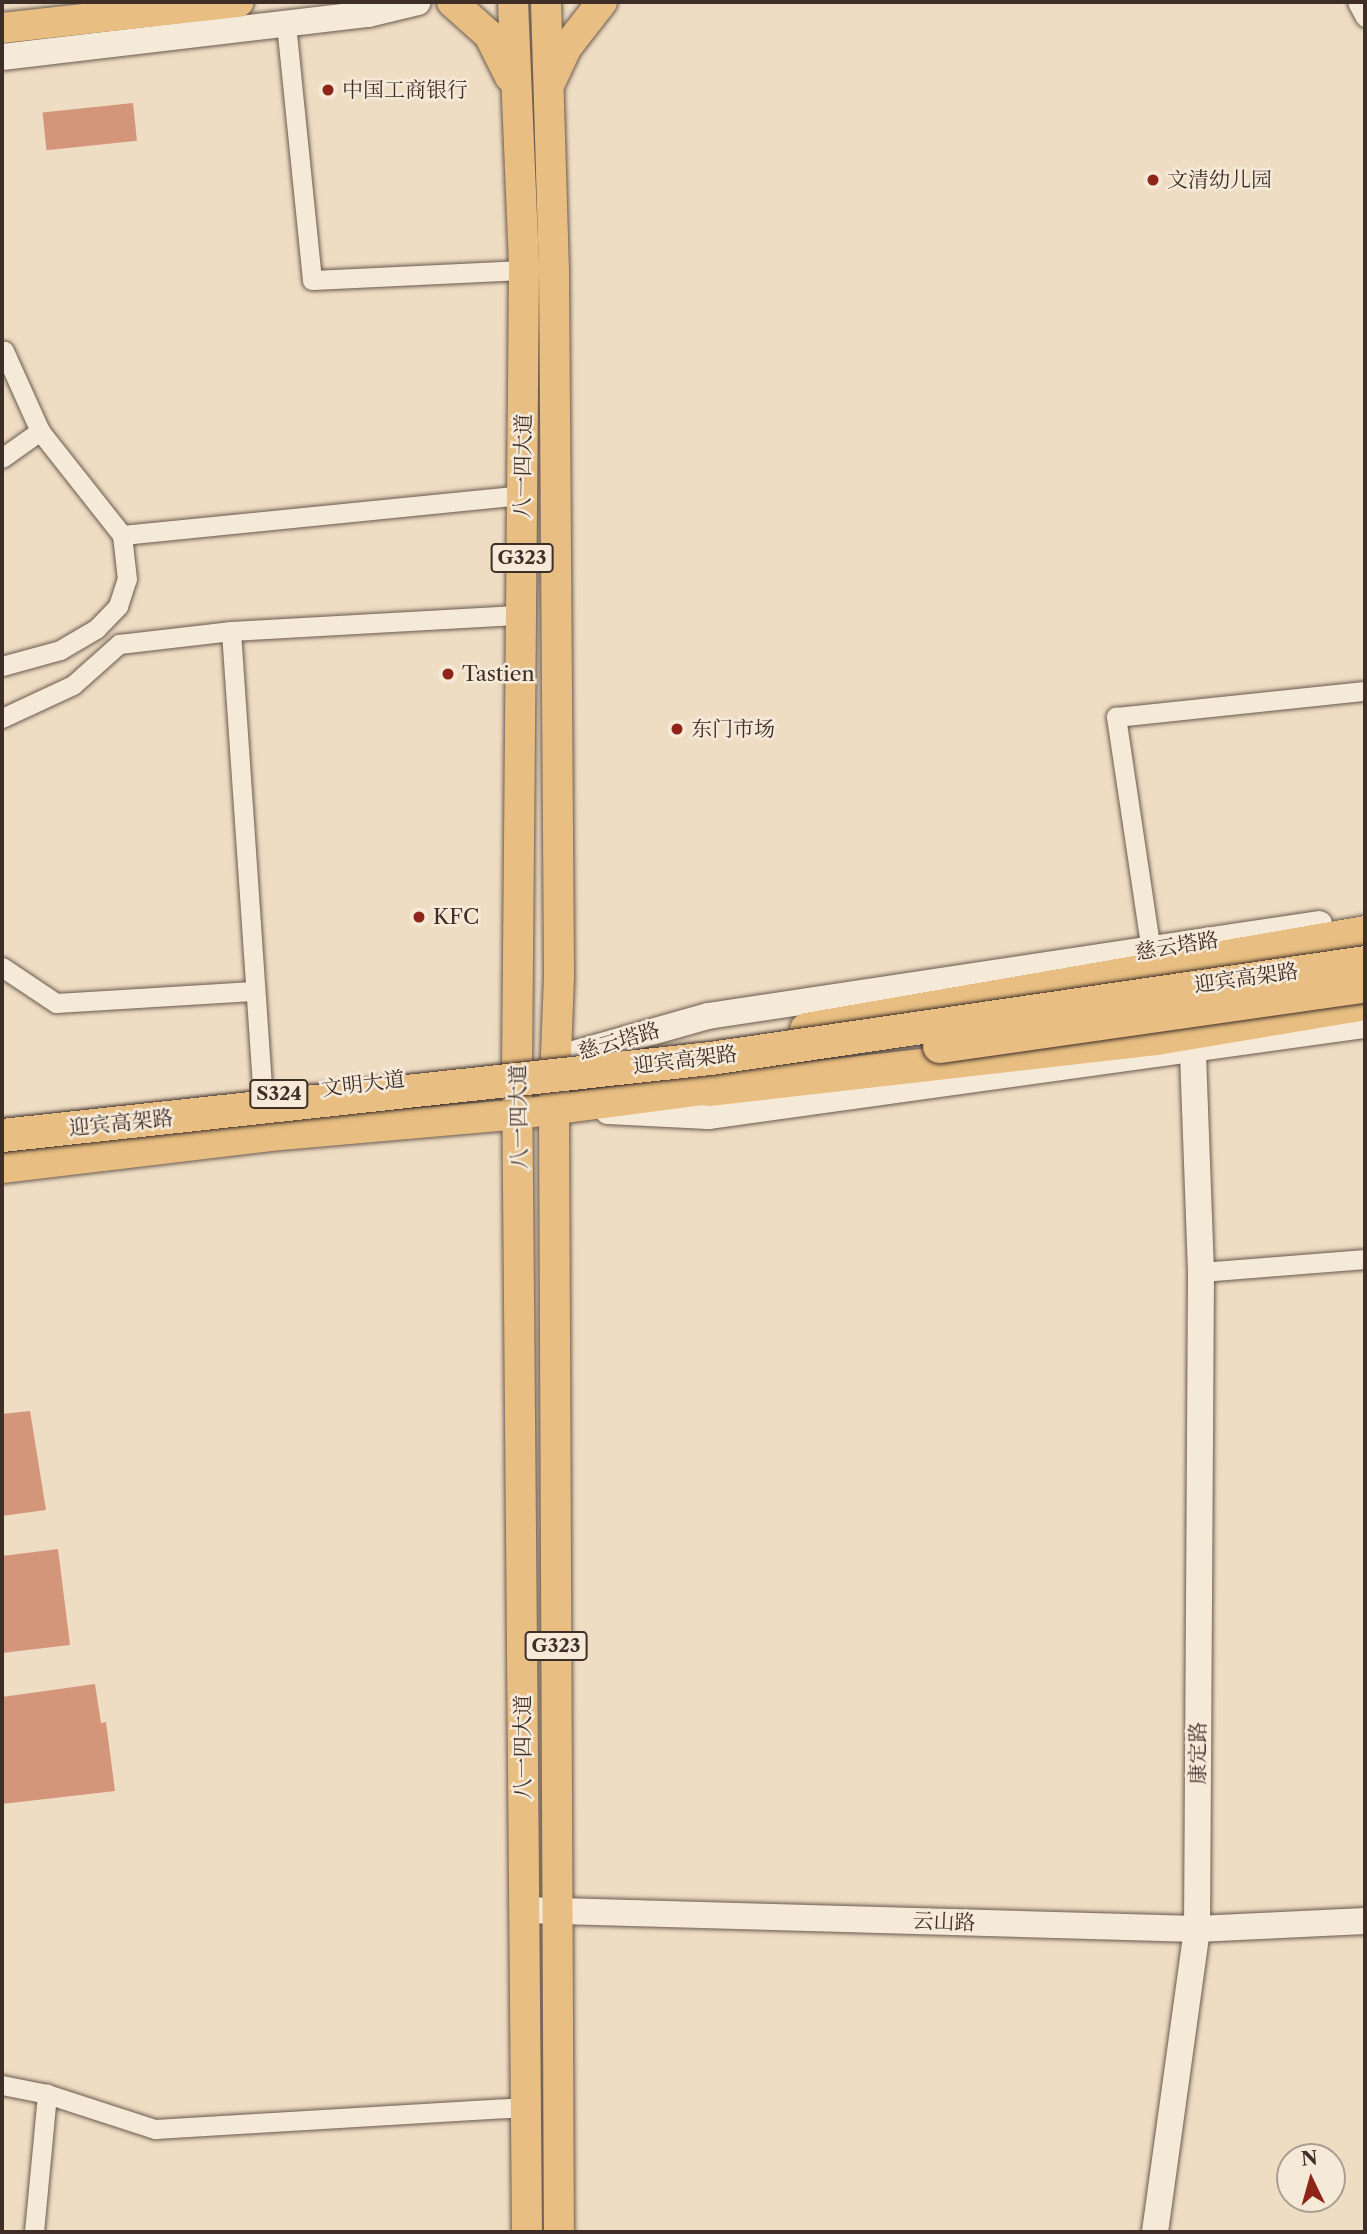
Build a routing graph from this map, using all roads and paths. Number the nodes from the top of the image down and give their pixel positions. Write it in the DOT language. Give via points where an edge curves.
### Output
graph roads {
  1 [pos="239,2"];
  2 [pos="418,2"];
  3 [pos="452,2"];
  4 [pos="513,2"];
  5 [pos="546,2"];
  6 [pos="602,2"];
  7 [pos="1357,2"];
  8 [pos="1365,17"];
  9 [pos="286,24"];
  10 [pos="2,28"];
  11 [pos="2,57"];
  12 [pos="546,105"];
  13 [pos="517,112"];
  14 [pos="524,270"];
  15 [pos="4,351"];
  16 [pos="40,431"];
  17 [pos="2,458"];
  18 [pos="522,495"];
  19 [pos="122,536"];
  20 [pos="521,615"];
  21 [pos="231,631"];
  22 [pos="2,666"];
  23 [pos="1365,691"];
  24 [pos="2,718"];
  25 [pos="1365,916"];
  26 [pos="1365,932"];
  27 [pos="1365,943"];
  28 [pos="1151,951"];
  29 [pos="1365,962"];
  30 [pos="2,967"];
  31 [pos="1365,985"];
  32 [pos="253,991"];
  33 [pos="1365,996"];
  34 [pos="1365,1003"];
  35 [pos="1365,1025"];
  36 [pos="709,1046"];
  37 [pos="1193,1052"];
  38 [pos="556,1059"];
  39 [pos="517,1066"];
  40 [pos="709,1089"];
  41 [pos="263,1096"];
  42 [pos="554,1108"];
  43 [pos="520,1114"];
  44 [pos="2,1124"];
  45 [pos="2,1136"];
  46 [pos="2,1153"];
  47 [pos="2,1168"];
  48 [pos="1365,1259"];
  49 [pos="1201,1272"];
  50 [pos="524,1910"];
  51 [pos="556,1911"];
  52 [pos="1365,1920"];
  53 [pos="1197,1929"];
  54 [pos="2,2085"];
  55 [pos="47,2094"];
  56 [pos="526,2107"];
  57 [pos="34,2232"];
  58 [pos="527,2232"];
  59 [pos="559,2232"];
  60 [pos="1156,2232"];
  1 -- 10 [label="main road"];
  2 -- 9 [label="street" via="368,14"];
  3 -- 13 [label="main road" via="478,22 498,48"];
  4 -- 13 [label="main road, 八一四大道 / G323"];
  5 -- 12 [label="main road, 八一四大道 / G323"];
  6 -- 12 [label="main road" via="567,47"];
  7 -- 8 [label="street"];
  9 -- 11 [label="street"];
  9 -- 14 [label="street" via="312,280"];
  12 -- 38 [label="main road, 八一四大道 / G323" via="554,272"];
  13 -- 14 [label="main road, 八一四大道 / G323"];
  14 -- 18 [label="main road, 八一四大道 / G323"];
  15 -- 16 [label="street"];
  16 -- 17 [label="street"];
  16 -- 19 [label="street"];
  18 -- 19 [label="street"];
  18 -- 20 [label="main road, 八一四大道 / G323"];
  19 -- 22 [label="street" via="127,579 118,606 96,629 60,650"];
  20 -- 21 [label="street"];
  20 -- 39 [label="main road, 八一四大道 / G323"];
  21 -- 24 [label="street" via="119,644 64,691"];
  21 -- 32 [label="street"];
  23 -- 28 [label="street" via="1116,717"];
  25 -- 28 [label="street, 慈云塔路"];
  26 -- 36 [label="highway"];
  27 -- 36 [label="main road, 慈云塔路"];
  28 -- 38 [label="street, 慈云塔路" via="708,1016"];
  29 -- 45 [label="highway, 迎宾高架路, bridge" via="710,1058"];
  30 -- 32 [label="street" via="56,1003"];
  31 -- 46 [label="highway, 迎宾高架路, bridge" via="713,1077"];
  32 -- 41 [label="street"];
  33 -- 40 [label="main road"];
  34 -- 40 [label="highway" via="1156,1038"];
  35 -- 37 [label="street"];
  36 -- 38 [label="main road, 慈云塔路"];
  37 -- 42 [label="street" via="708,1116"];
  37 -- 49 [label="street, 康定路"];
  38 -- 39 [label="main road, 文明大道 / S324"];
  38 -- 42 [label="main road, 八一四大道 / G323"];
  39 -- 41 [label="main road, 文明大道 / S324"];
  39 -- 43 [label="main road, 八一四大道 / G323"];
  40 -- 42 [label="main road"];
  41 -- 44 [label="main road, 文明大道 / S324"];
  42 -- 43 [label="main road, 文明大道 / S324"];
  42 -- 51 [label="main road, 八一四大道 / G323"];
  43 -- 47 [label="main road, 文明大道 / S324" via="270,1136"];
  43 -- 50 [label="main road, 八一四大道 / G323"];
  48 -- 49 [label="street"];
  49 -- 53 [label="street, 康定路"];
  50 -- 51 [label="street, 云山路"];
  50 -- 56 [label="main road, 八一四大道 / G323"];
  51 -- 53 [label="street, 云山路"];
  51 -- 59 [label="main road, 八一四大道 / G323"];
  52 -- 53 [label="street, 云山路"];
  53 -- 60 [label="street, 康定路"];
  54 -- 55 [label="street"];
  55 -- 56 [label="street" via="155,2129"];
  55 -- 57 [label="street"];
  56 -- 58 [label="main road, 八一四大道 / G323"];
}
